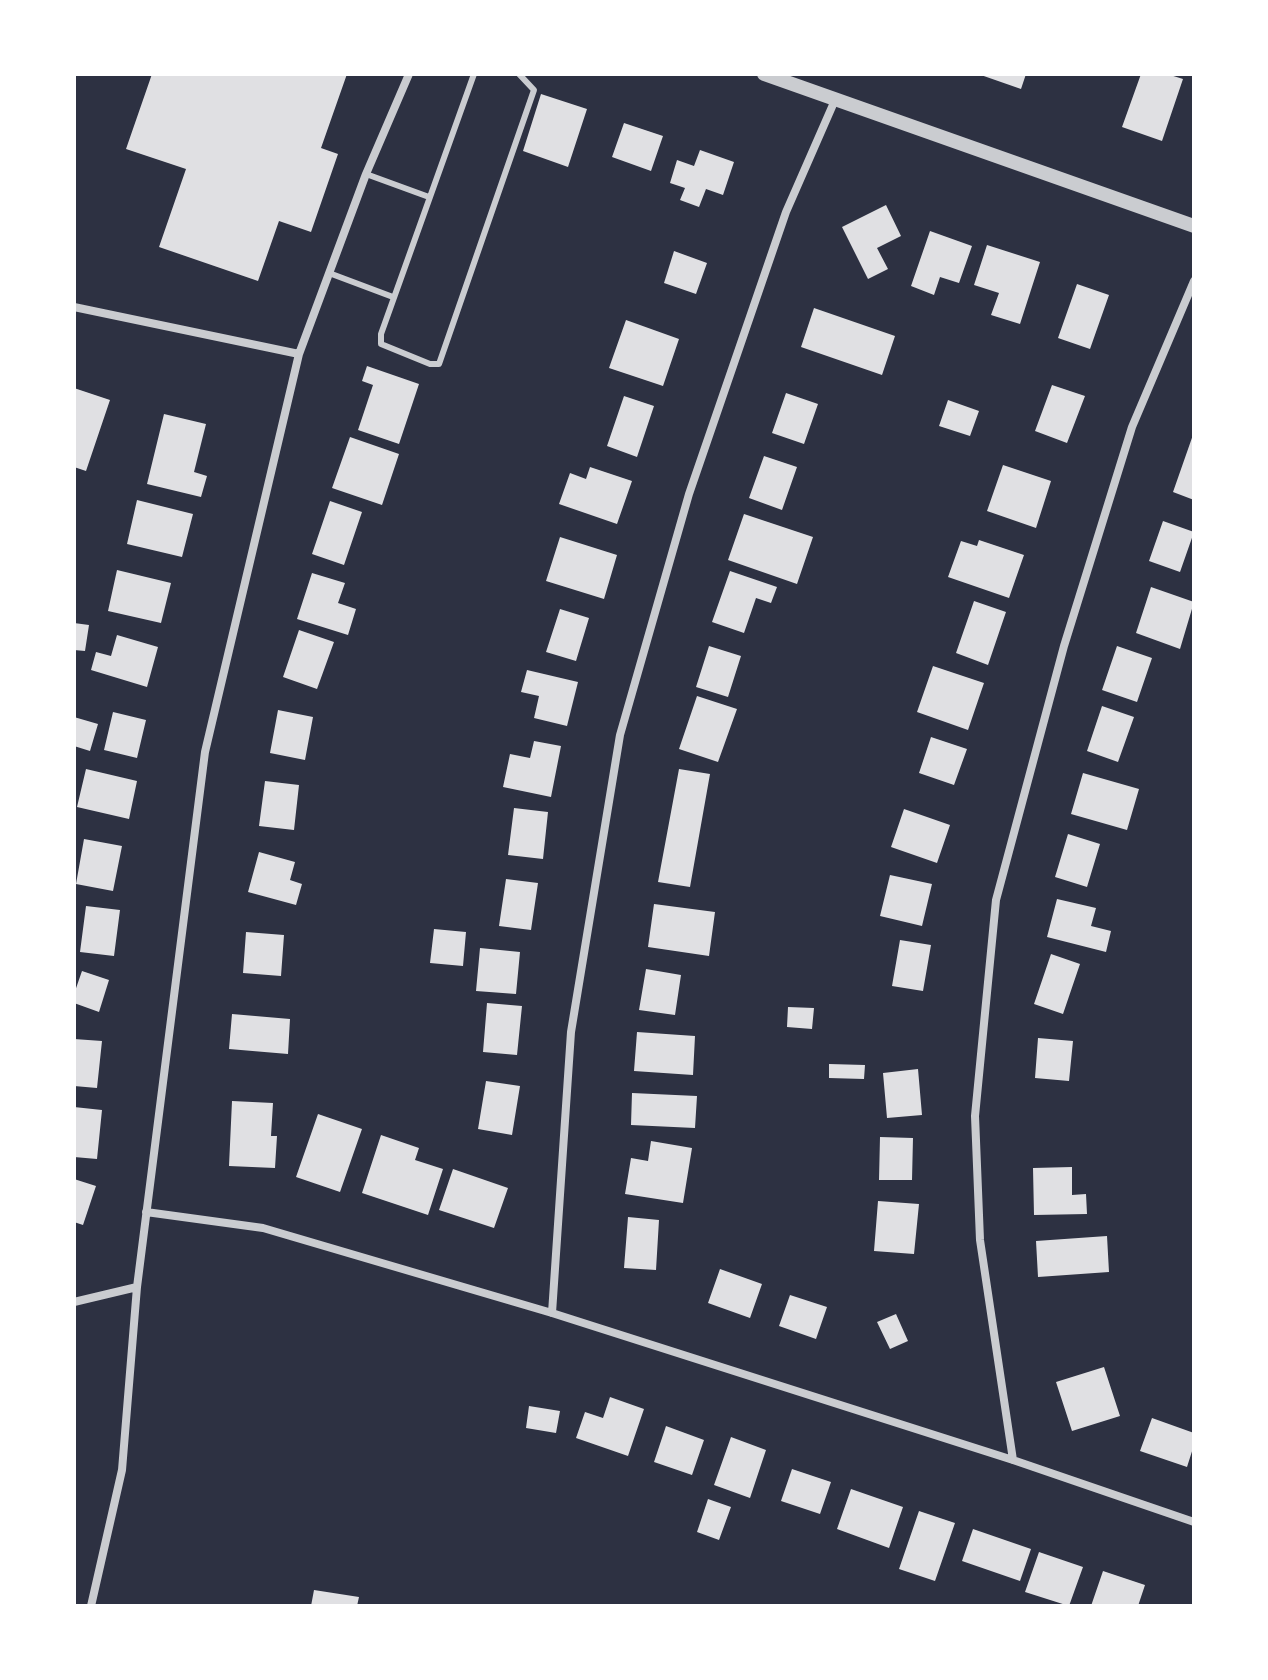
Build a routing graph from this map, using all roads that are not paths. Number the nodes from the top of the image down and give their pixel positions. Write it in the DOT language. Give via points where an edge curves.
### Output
graph roads {
  1 [pos="409,74"];
  2 [pos="474,74"];
  3 [pos="519,74"];
  4 [pos="764,74"];
  5 [pos="835,100"];
  6 [pos="366,174"];
  7 [pos="429,197"];
  8 [pos="1194,226"];
  9 [pos="329,273"];
  10 [pos="1194,281"];
  11 [pos="393,297"];
  12 [pos="74,307"];
  13 [pos="299,354"];
  14 [pos="146,1212"];
  15 [pos="137,1287"];
  16 [pos="74,1302"];
  17 [pos="552,1313"];
  18 [pos="1013,1460"];
  19 [pos="1194,1522"];
  20 [pos="91,1606"];
  1 -- 6 [label="street"];
  2 -- 7 [label="lane"];
  3 -- 11 [label="lane" via="534,90 439,364 381,344"];
  4 -- 5 [label="street"];
  5 -- 8 [label="street"];
  5 -- 17 [label="street" via="786,212 694,479 620,735 571,1032"];
  6 -- 7 [label="lane"];
  6 -- 9 [label="street"];
  7 -- 11 [label="lane"];
  9 -- 11 [label="lane"];
  9 -- 13 [label="street"];
  10 -- 18 [label="street" via="1132,427 1064,646 996,900 975,1116 980,1240"];
  12 -- 13 [label="street"];
  13 -- 14 [label="street" via="205,752"];
  14 -- 15 [label="street"];
  14 -- 17 [label="street" via="263,1228"];
  15 -- 16 [label="street"];
  15 -- 20 [label="street" via="122,1470"];
  17 -- 18 [label="street"];
  18 -- 19 [label="street"];
}
